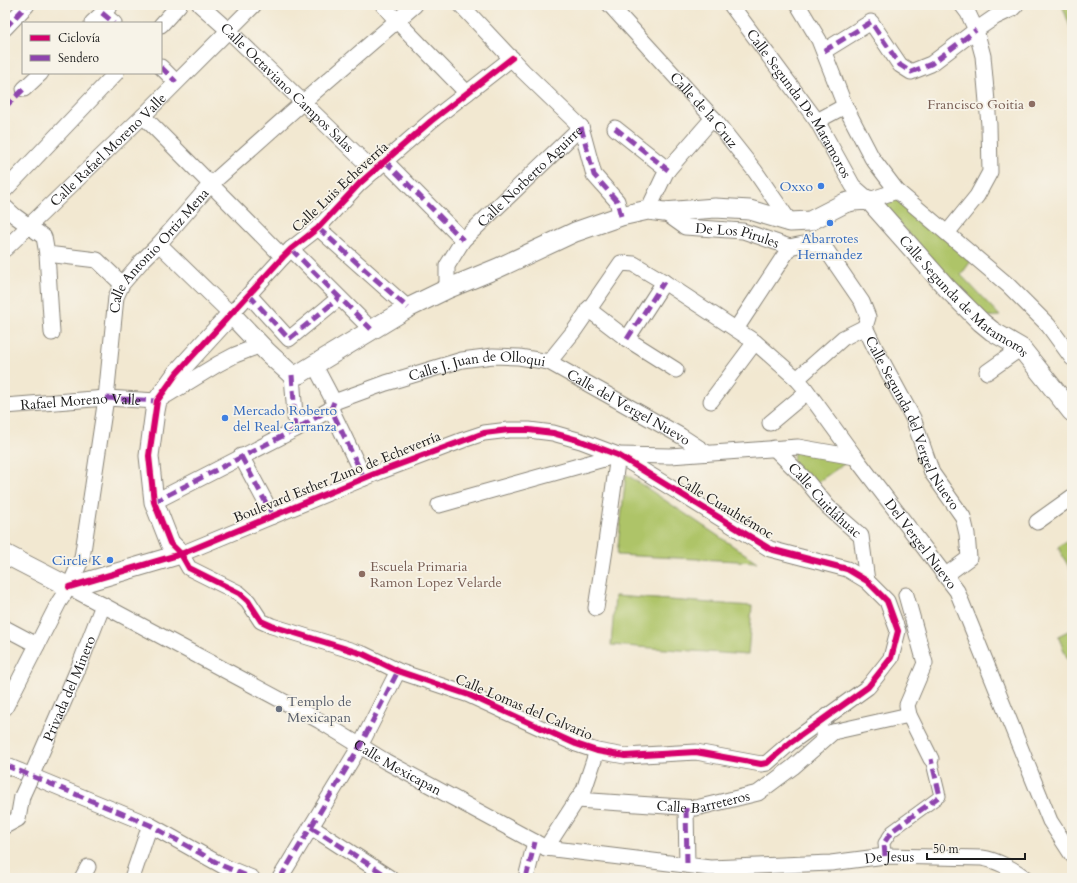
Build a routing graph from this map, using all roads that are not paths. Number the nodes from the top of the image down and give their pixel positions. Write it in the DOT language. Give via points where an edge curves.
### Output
graph roads {
  1 [pos="27,5"];
  2 [pos="180,5"];
  3 [pos="200,5"];
  4 [pos="254,5"];
  5 [pos="383,5"];
  6 [pos="415,5"];
  7 [pos="461,5"];
  8 [pos="610,5"];
  9 [pos="731,5"];
  10 [pos="798,5"];
  11 [pos="1016,5"];
  12 [pos="965,9"];
  13 [pos="102,14"];
  14 [pos="397,21"];
  15 [pos="113,22"];
  16 [pos="162,24"];
  17 [pos="5,28"];
  18 [pos="228,30"];
  19 [pos="976,30"];
  20 [pos="824,51"];
  21 [pos="512,58"];
  22 [pos="162,68"];
  23 [pos="40,74"];
  24 [pos="115,74"];
  25 [pos="176,82"];
  26 [pos="24,89"];
  27 [pos="467,93"];
  28 [pos="303,102"];
  29 [pos="845,106"];
  30 [pos="143,116"];
  31 [pos="713,118"];
  32 [pos="817,121"];
  33 [pos="581,127"];
  34 [pos="616,128"];
  35 [pos="379,166"];
  36 [pos="668,170"];
  37 [pos="210,185"];
  38 [pos="5,190"];
  39 [pos="897,191"];
  40 [pos="869,200"];
  41 [pos="5,207"];
  42 [pos="656,211"];
  43 [pos="621,216"];
  44 [pos="790,222"];
  45 [pos="29,226"];
  46 [pos="318,228"];
  47 [pos="947,233"];
  48 [pos="463,240"];
  49 [pos="159,244"];
  50 [pos="790,247"];
  51 [pos="5,249"];
  52 [pos="287,253"];
  53 [pos="47,254"];
  54 [pos="664,282"];
  55 [pos="122,284"];
  56 [pos="446,289"];
  57 [pos="249,295"];
  58 [pos="339,298"];
  59 [pos="408,308"];
  60 [pos="588,309"];
  61 [pos="231,314"];
  62 [pos="865,327"];
  63 [pos="371,329"];
  64 [pos="736,329"];
  65 [pos="52,333"];
  66 [pos="627,339"];
  67 [pos="755,342"];
  68 [pos="261,344"];
  69 [pos="1021,348"];
  70 [pos="1072,358"];
  71 [pos="549,362"];
  72 [pos="315,366"];
  73 [pos="676,370"];
  74 [pos="987,372"];
  75 [pos="292,375"];
  76 [pos="797,379"];
  77 [pos="807,392"];
  78 [pos="106,398"];
  79 [pos="157,401"];
  80 [pos="711,401"];
  81 [pos="5,406"];
  82 [pos="332,406"];
  83 [pos="1072,412"];
  84 [pos="770,423"];
  85 [pos="296,429"];
  86 [pos="774,448"];
  87 [pos="706,453"];
  88 [pos="618,455"];
  89 [pos="241,456"];
  90 [pos="855,457"];
  91 [pos="364,478"];
  92 [pos="1072,497"];
  93 [pos="154,502"];
  94 [pos="439,504"];
  95 [pos="273,516"];
  96 [pos="1037,522"];
  97 [pos="5,554"];
  98 [pos="181,554"];
  99 [pos="947,578"];
  100 [pos="867,581"];
  101 [pos="69,587"];
  102 [pos="906,595"];
  103 [pos="887,601"];
  104 [pos="103,605"];
  105 [pos="596,608"];
  106 [pos="5,628"];
  107 [pos="38,645"];
  108 [pos="398,671"];
  109 [pos="9,692"];
  110 [pos="5,708"];
  111 [pos="909,715"];
  112 [pos="833,732"];
  113 [pos="790,743"];
  114 [pos="360,746"];
  115 [pos="597,750"];
  116 [pos="931,759"];
  117 [pos="5,765"];
  118 [pos="576,800"];
  119 [pos="686,808"];
  120 [pos="150,825"];
  121 [pos="5,826"];
  122 [pos="311,827"];
  123 [pos="541,845"];
  124 [pos="1072,855"];
  125 [pos="885,856"];
  126 [pos="774,865"];
  127 [pos="694,870"];
  128 [pos="132,878"];
  129 [pos="252,878"];
  130 [pos="280,878"];
  131 [pos="390,878"];
  132 [pos="526,878"];
  133 [pos="1025,878"];
  1 -- 17 [label="street"];
  2 -- 16 [label="street"];
  3 -- 18 [label="street, Calle Octaviano Campos Salas"];
  4 -- 18 [label="street, Calle Rafael Moreno Valle"];
  5 -- 14 [label="street"];
  6 -- 14 [label="street, Calle Antonio Ortiz Mena"];
  7 -- 21 [label="street"];
  8 -- 31 [label="street, Calle de la Cruz"];
  9 -- 32 [label="street, Calle Segunda De Matamoros"];
  10 -- 20 [label="street"];
  11 -- 19 [label="street"];
  12 -- 19 [label="street"];
  13 -- 15 [label="street"];
  14 -- 27 [label="street"];
  14 -- 28 [label="street, Calle Antonio Ortiz Mena"];
  18 -- 25 [label="street, Calle Rafael Moreno Valle"];
  18 -- 28 [label="street, Calle Octaviano Campos Salas"];
  19 -- 20 [label="street" via="930,64 911,72 900,65 870,22"];
  19 -- 47 [label="street" via="983,61 989,124 990,172 977,196"];
  20 -- 29 [label="street"];
  21 -- 27 [label="street, Calle Luis Echeverría"];
  21 -- 33 [label="street"];
  22 -- 25 [label="street"];
  23 -- 26 [label="street"];
  24 -- 38 [label="street"];
  25 -- 30 [label="street, Calle Rafael Moreno Valle"];
  27 -- 35 [label="street, Calle Luis Echeverría"];
  28 -- 35 [label="street, Calle Octaviano Campos Salas"];
  28 -- 37 [label="street, Calle Antonio Ortiz Mena"];
  29 -- 32 [label="street"];
  29 -- 39 [label="street" via="872,158"];
  30 -- 37 [label="street"];
  30 -- 45 [label="street, Calle Rafael Moreno Valle"];
  31 -- 36 [label="street"];
  31 -- 44 [label="street, Calle de la Cruz" via="755,171"];
  32 -- 40 [label="street, Calle Segunda De Matamoros" via="853,186"];
  33 -- 43 [label="street, Calle Norberto Aguirre" via="594,175 617,201"];
  33 -- 48 [label="street, Calle Norberto Aguirre"];
  34 -- 36 [label="street"];
  35 -- 46 [label="street, Calle Luis Echeverría"];
  35 -- 48 [label="street, Calle Octaviano Campos Salas"];
  36 -- 42 [label="street"];
  37 -- 49 [label="street, Calle Antonio Ortiz Mena"];
  37 -- 52 [label="street"];
  39 -- 40 [label="street"];
  39 -- 47 [label="street"];
  40 -- 44 [label="street" via="845,203 810,221"];
  40 -- 69 [label="street, Calle Segunda de Matamoros" via="947,288 981,322"];
  41 -- 45 [label="street"];
  42 -- 43 [label="street"];
  42 -- 44 [label="street" via="715,208 750,210"];
  42 -- 50 [label="street, De Los Pirules" via="685,227 742,231"];
  43 -- 56 [label="street" via="574,232"];
  45 -- 51 [label="street, Calle Rafael Moreno Valle"];
  45 -- 53 [label="street" via="44,237"];
  46 -- 52 [label="street, Calle Luis Echeverría"];
  46 -- 59 [label="street"];
  47 -- 70 [label="street" via="1008,285 1048,325"];
  48 -- 56 [label="street, Calle Norberto Aguirre" via="447,266"];
  49 -- 55 [label="street, Calle Antonio Ortiz Mena"];
  49 -- 61 [label="street"];
  50 -- 62 [label="street, Calle Segunda del Vergel Nuevo" via="809,242 825,248 862,302 868,317"];
  50 -- 64 [label="street"];
  52 -- 57 [label="street, Calle Luis Echeverría"];
  52 -- 58 [label="street"];
  53 -- 55 [label="street" via="97,260"];
  53 -- 65 [label="street"];
  54 -- 60 [label="street, Calle J. Juan de Olloqui" via="634,264 621,263"];
  54 -- 64 [label="street"];
  54 -- 66 [label="street"];
  55 -- 78 [label="street, Calle Antonio Ortiz Mena" via="116,297"];
  56 -- 59 [label="street"];
  57 -- 58 [label="street" via="289,339"];
  57 -- 61 [label="street, Calle Luis Echeverría"];
  58 -- 63 [label="street"];
  59 -- 63 [label="street"];
  60 -- 66 [label="street"];
  60 -- 71 [label="street, Calle J. Juan de Olloqui"];
  61 -- 68 [label="street"];
  61 -- 79 [label="street" via="177,373"];
  62 -- 76 [label="street" via="843,338"];
  62 -- 99 [label="street, Calle Segunda del Vergel Nuevo" via="913,418 932,473 964,517 969,558 950,572"];
  63 -- 72 [label="street"];
  64 -- 67 [label="street"];
  66 -- 73 [label="street"];
  67 -- 76 [label="street"];
  67 -- 80 [label="street"];
  68 -- 75 [label="street"];
  68 -- 79 [label="street" via="218,364"];
  69 -- 74 [label="street"];
  69 -- 83 [label="street, Calle Segunda de Matamoros"];
  71 -- 82 [label="street, Calle J. Juan de Olloqui" via="493,356 462,360 386,383"];
  71 -- 87 [label="street, Calle del Vergel Nuevo" via="681,436"];
  72 -- 75 [label="street"];
  72 -- 82 [label="street"];
  75 -- 85 [label="street"];
  76 -- 77 [label="street"];
  77 -- 84 [label="street"];
  77 -- 90 [label="street"];
  78 -- 79 [label="street, Rafael Moreno Valle"];
  78 -- 81 [label="street, Rafael Moreno Valle"];
  78 -- 101 [label="street, Calle Antonio Ortiz Mena" via="82,558"];
  79 -- 93 [label="street" via="149,456"];
  82 -- 85 [label="street, Calle J. Juan de Olloqui"];
  82 -- 91 [label="street"];
  85 -- 89 [label="street, Calle J. Juan de Olloqui"];
  86 -- 87 [label="street"];
  86 -- 90 [label="street" via="798,447"];
  86 -- 100 [label="street, Calle Cuitláhuac" via="828,507 861,536"];
  87 -- 88 [label="street" via="670,456"];
  88 -- 91 [label="street, Boulevard Esther Zuno de Echeverría" via="553,433 509,430 484,433"];
  88 -- 94 [label="street"];
  88 -- 100 [label="street, Calle Cuauhtémoc" via="770,549 847,569"];
  88 -- 105 [label="street"];
  89 -- 93 [label="street, Calle J. Juan de Olloqui"];
  89 -- 95 [label="street"];
  90 -- 99 [label="street, Del Vergel Nuevo"];
  91 -- 95 [label="street, Boulevard Esther Zuno de Echeverría"];
  92 -- 96 [label="street"];
  93 -- 98 [label="street" via="170,543"];
  95 -- 98 [label="street, Boulevard Esther Zuno de Echeverría"];
  97 -- 101 [label="street, Calle Mexicapan"];
  98 -- 101 [label="street, Boulevard Esther Zuno de Echeverría"];
  98 -- 108 [label="street, Calle Lomas del Calvario" via="189,568 239,593 248,601 261,621 363,654"];
  99 -- 124 [label="street, Del Vergel Nuevo" via="957,591 1050,821"];
  100 -- 103 [label="street, Calle Cuauhtémoc"];
  101 -- 104 [label="street, Calle Mexicapan"];
  101 -- 107 [label="street, Calle Antonio Ortiz Mena"];
  102 -- 111 [label="street" via="925,663 907,705"];
  103 -- 113 [label="street, Calle Lomas del Calvario" via="898,632 891,658 868,686"];
  104 -- 114 [label="street, Calle Mexicapan" via="320,721"];
  104 -- 121 [label="street, Privada del Minero, bridge" via="22,796 18,819"];
  106 -- 107 [label="street"];
  107 -- 109 [label="street, Calle Antonio Ortiz Mena"];
  108 -- 114 [label="street"];
  108 -- 115 [label="street, Calle Lomas del Calvario" via="469,695 576,744"];
  109 -- 110 [label="street, Calle Antonio Ortiz Mena"];
  111 -- 112 [label="street, Calle Lomas del Calvario"];
  111 -- 116 [label="street"];
  112 -- 113 [label="street, Calle Lomas del Calvario"];
  112 -- 119 [label="street, Calle Barreteros" via="758,793 696,808"];
  113 -- 115 [label="street, Calle Lomas del Calvario" via="767,763 761,764 696,752 625,756"];
  114 -- 122 [label="street"];
  114 -- 123 [label="street, Calle Mexicapan"];
  115 -- 118 [label="street" via="584,790"];
  116 -- 125 [label="street" via="940,796 892,831 884,844"];
  117 -- 120 [label="street"];
  118 -- 119 [label="street, Calle Barreteros"];
  118 -- 123 [label="street"];
  119 -- 127 [label="street"];
  120 -- 128 [label="street"];
  120 -- 129 [label="street" via="223,866"];
  122 -- 130 [label="street"];
  122 -- 131 [label="street"];
  123 -- 127 [label="street, Calle Mexicapan"];
  123 -- 132 [label="street"];
  125 -- 126 [label="street, De Jesus" via="831,863"];
  125 -- 133 [label="street, De Jesus" via="988,859"];
  126 -- 127 [label="street, Calle Mexicapan"];
}
